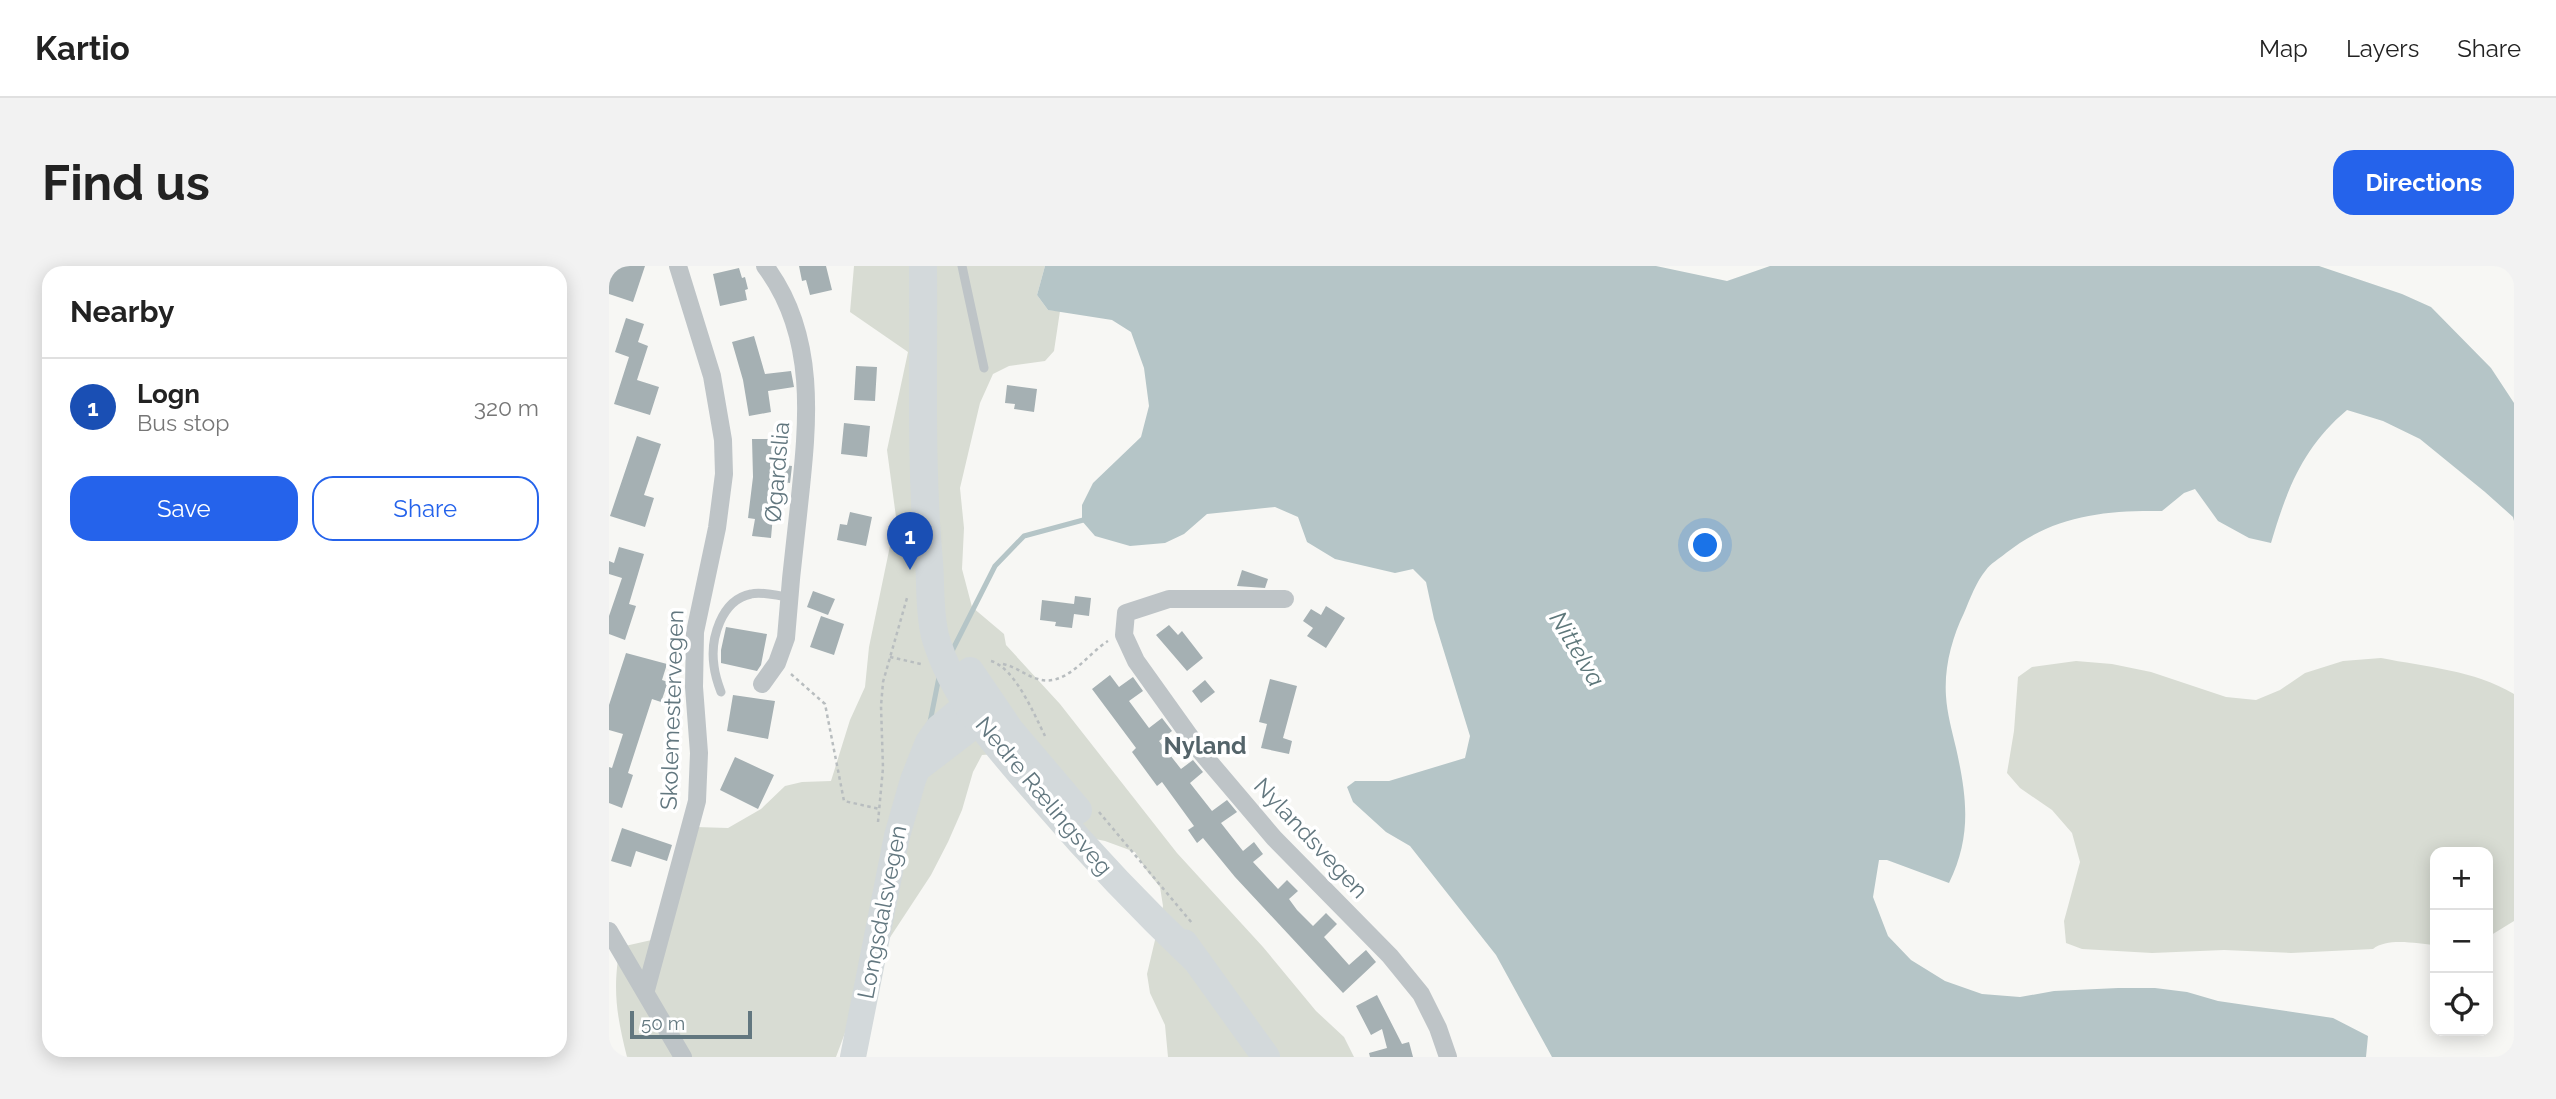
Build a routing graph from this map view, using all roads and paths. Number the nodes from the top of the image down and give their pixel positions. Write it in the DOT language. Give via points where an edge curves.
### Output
graph roads {
  1 [pos="678,266"];
  2 [pos="765,266"];
  3 [pos="923,266"];
  4 [pos="962,266"];
  5 [pos="984,368"];
  6 [pos="789,597"];
  7 [pos="1285,599"];
  8 [pos="1124,635"];
  9 [pos="985,660"];
  10 [pos="777,663"];
  11 [pos="927,664"];
  12 [pos="1000,664"];
  13 [pos="762,684"];
  14 [pos="721,692"];
  15 [pos="978,709"];
  16 [pos="1045,736"];
  17 [pos="880,809"];
  18 [pos="1098,811"];
  19 [pos="877,829"];
  20 [pos="1195,927"];
  21 [pos="609,931"];
  22 [pos="646,990"];
  23 [pos="683,1057"];
  24 [pos="853,1057"];
  25 [pos="1266,1057"];
  26 [pos="1448,1057"];
  1 -- 22 [label="street, Skolemestervegen" via="712,376 724,474 695,632 697,801"];
  2 -- 6 [label="street, Øgardslia" via="779,285 795,326 807,402 807,442"];
  3 -- 15 [label="main road, Nedre Rælingsveg" via="929,566 968,668"];
  4 -- 5 [label="lane"];
  6 -- 10 [label="street, Øgardslia" via="786,638"];
  6 -- 14 [label="lane" via="754,593 728,606 713,652"];
  7 -- 8 [label="street" via="1169,600 1126,613"];
  8 -- 12 [label="path" via="1101,645 1059,680 1041,680"];
  8 -- 26 [label="street, Nylandsvegen" via="1136,661 1201,752 1274,838 1422,994"];
  9 -- 12 [label="path"];
  10 -- 13 [label="street, Øgardslia"];
  10 -- 17 [label="path" via="825,704 844,801"];
  11 -- 17 [label="path" via="890,657 881,706"];
  12 -- 16 [label="path"];
  15 -- 24 [label="main road, Longsdalsvegen" via="938,728 928,742 902,811"];
  15 -- 25 [label="main road, Nedre Rælingsveg" via="1015,768 1195,959"];
  17 -- 19 [label="path"];
  18 -- 20 [label="path"];
  21 -- 22 [label="street"];
  22 -- 23 [label="street"];
}
